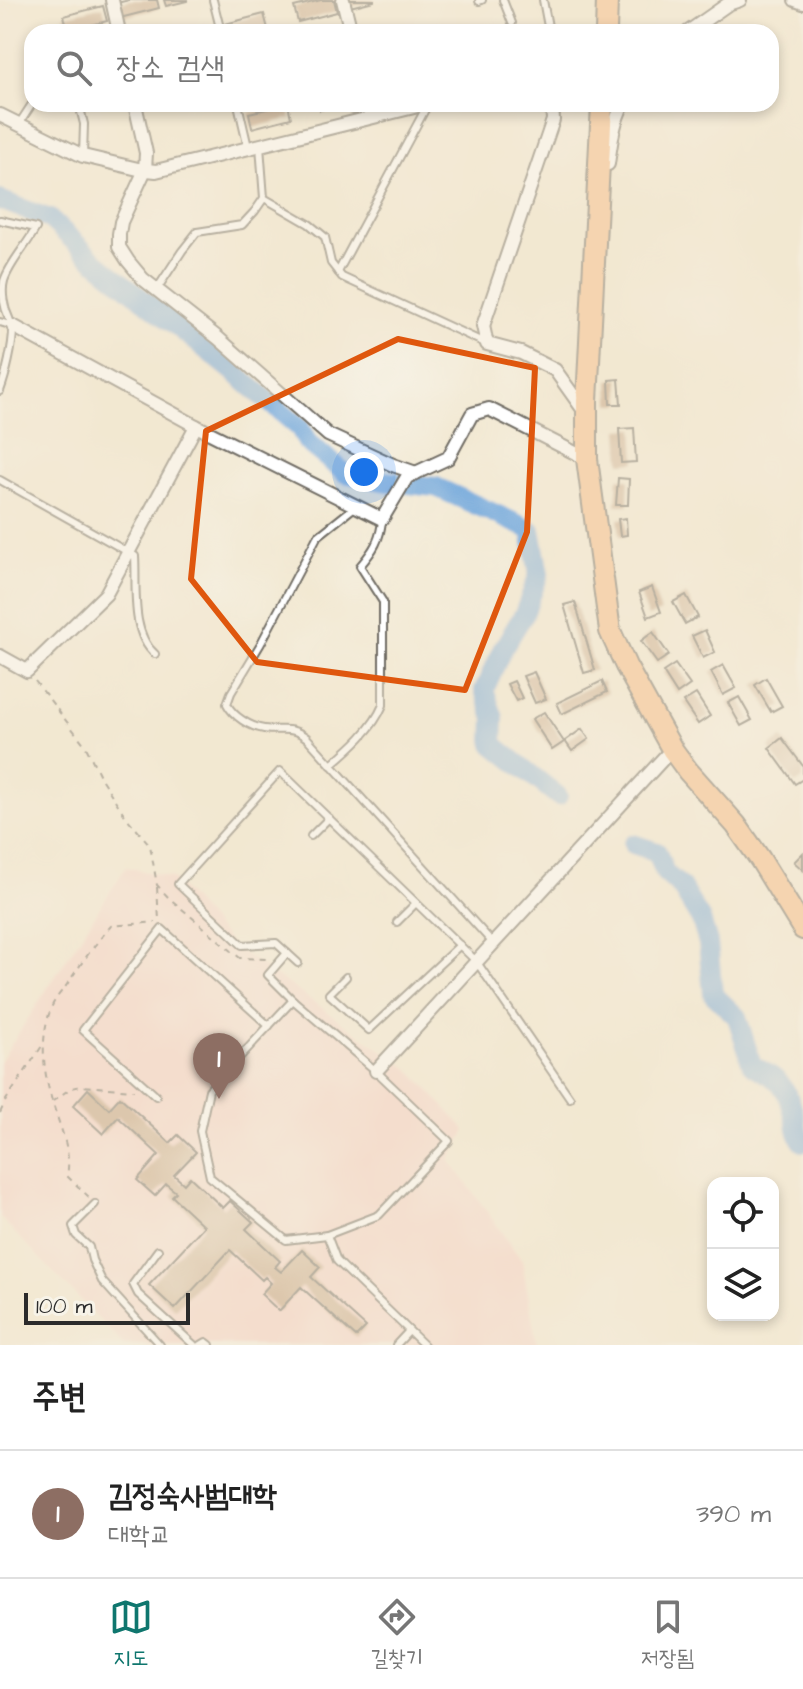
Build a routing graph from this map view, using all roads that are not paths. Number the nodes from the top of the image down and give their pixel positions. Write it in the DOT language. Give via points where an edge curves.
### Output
graph roads {
  1 [pos="112,0"];
  2 [pos="213,0"];
  3 [pos="343,0"];
  4 [pos="503,0"];
  5 [pos="543,0"];
  6 [pos="607,0"];
  7 [pos="740,0"];
  8 [pos="795,0"];
  9 [pos="803,3"];
  10 [pos="512,23"];
  11 [pos="117,24"];
  12 [pos="219,24"];
  13 [pos="349,24"];
  14 [pos="548,24"];
  15 [pos="606,24"];
  16 [pos="699,24"];
  17 [pos="27,112"];
  18 [pos="81,112"];
  19 [pos="137,112"];
  20 [pos="241,112"];
  21 [pos="372,112"];
  22 [pos="394,112"];
  23 [pos="423,112"];
  24 [pos="552,112"];
  25 [pos="602,112"];
  26 [pos="619,112"];
  27 [pos="0,115"];
  28 [pos="373,117"];
  29 [pos="19,124"];
  30 [pos="254,148"];
  31 [pos="83,156"];
  32 [pos="145,170"];
  33 [pos="264,198"];
  34 [pos="0,220"];
  35 [pos="597,230"];
  36 [pos="338,272"];
  37 [pos="157,289"];
  38 [pos="0,322"];
  39 [pos="13,326"];
  40 [pos="487,344"];
  41 [pos="0,391"];
  42 [pos="587,416"];
  43 [pos="196,426"];
  44 [pos="587,459"];
  45 [pos="412,475"];
  46 [pos="0,480"];
  47 [pos="356,506"];
  48 [pos="382,519"];
  49 [pos="129,551"];
  50 [pos="155,654"];
  51 [pos="0,656"];
  52 [pos="672,749"];
  53 [pos="331,765"];
  54 [pos="329,818"];
  55 [pos="311,836"];
  56 [pos="416,903"];
  57 [pos="800,921"];
  58 [pos="397,922"];
  59 [pos="493,943"];
  60 [pos="460,945"];
  61 [pos="287,953"];
  62 [pos="476,961"];
  63 [pos="298,963"];
  64 [pos="346,977"];
  65 [pos="293,1000"];
  66 [pos="269,1026"];
  67 [pos="376,1071"];
  68 [pos="156,1096"];
  69 [pos="570,1098"];
  70 [pos="95,1204"];
  71 [pos="327,1235"];
  72 [pos="158,1250"];
  73 [pos="409,1331"];
  74 [pos="160,1345"];
  75 [pos="194,1345"];
  76 [pos="201,1345"];
  77 [pos="210,1345"];
  78 [pos="396,1345"];
  79 [pos="424,1345"];
  1 -- 11 [label="street"];
  2 -- 12 [label="lane"];
  3 -- 13 [label="street"];
  4 -- 10 [label="lane"];
  5 -- 14 [label="lane"];
  6 -- 15 [label="main road"];
  7 -- 16 [label="street"];
  8 -- 9 [label="street"];
  17 -- 29 [label="lane"];
  18 -- 31 [label="lane"];
  19 -- 32 [label="street"];
  20 -- 30 [label="lane"];
  21 -- 28 [label="street"];
  22 -- 28 [label="street"];
  23 -- 36 [label="lane"];
  24 -- 40 [label="street" via="483,326"];
  25 -- 35 [label="main road"];
  26 -- 35 [label="street"];
  27 -- 29 [label="street"];
  28 -- 30 [label="street"];
  29 -- 31 [label="street"];
  30 -- 32 [label="street"];
  30 -- 33 [label="lane"];
  31 -- 32 [label="street"];
  32 -- 37 [label="street" via="121,222 119,247"];
  33 -- 36 [label="lane" via="325,237"];
  33 -- 37 [label="lane" via="242,225 197,232"];
  34 -- 39 [label="lane" via="36,228 3,284"];
  35 -- 42 [label="main road"];
  36 -- 40 [label="lane"];
  37 -- 45 [label="street" via="328,435"];
  38 -- 39 [label="lane"];
  39 -- 41 [label="lane"];
  39 -- 43 [label="street"];
  40 -- 42 [label="street" via="555,370"];
  42 -- 44 [label="main road"];
  43 -- 47 [label="street"];
  43 -- 49 [label="street"];
  44 -- 45 [label="street" via="489,409 472,414 448,458"];
  44 -- 52 [label="main road" via="610,631"];
  45 -- 48 [label="street"];
  46 -- 49 [label="lane"];
  47 -- 48 [label="street"];
  47 -- 53 [label="lane" via="317,537 227,704 232,713 262,729 298,731"];
  48 -- 53 [label="lane" via="374,550 360,566 383,602 383,705 378,718"];
  49 -- 50 [label="lane" via="135,556 141,634"];
  49 -- 51 [label="street" via="106,594 27,671"];
  52 -- 57 [label="main road" via="736,825"];
  52 -- 59 [label="street"];
  53 -- 59 [label="lane"];
  54 -- 55 [label="lane"];
  54 -- 56 [label="lane"];
  54 -- 61 [label="lane" via="280,771 178,884 242,945 276,943"];
  56 -- 58 [label="lane"];
  56 -- 60 [label="lane"];
  59 -- 62 [label="street"];
  60 -- 62 [label="lane"];
  60 -- 64 [label="lane" via="369,1030 329,994"];
  61 -- 63 [label="lane"];
  61 -- 65 [label="lane" via="268,975"];
  62 -- 67 [label="street"];
  62 -- 69 [label="lane"];
  65 -- 66 [label="lane"];
  65 -- 67 [label="lane"];
  66 -- 68 [label="lane" via="162,929 83,1030"];
  66 -- 71 [label="lane" via="209,1090 200,1131 210,1177 286,1240"];
  67 -- 71 [label="lane" via="449,1141 379,1215"];
  70 -- 74 [label="lane" via="73,1226 76,1235 89,1247 102,1281"];
  71 -- 73 [label="lane" via="337,1261"];
  72 -- 75 [label="lane" via="133,1284"];
  73 -- 78 [label="lane"];
  73 -- 79 [label="lane"];
  76 -- 77 [label="lane"];
}
